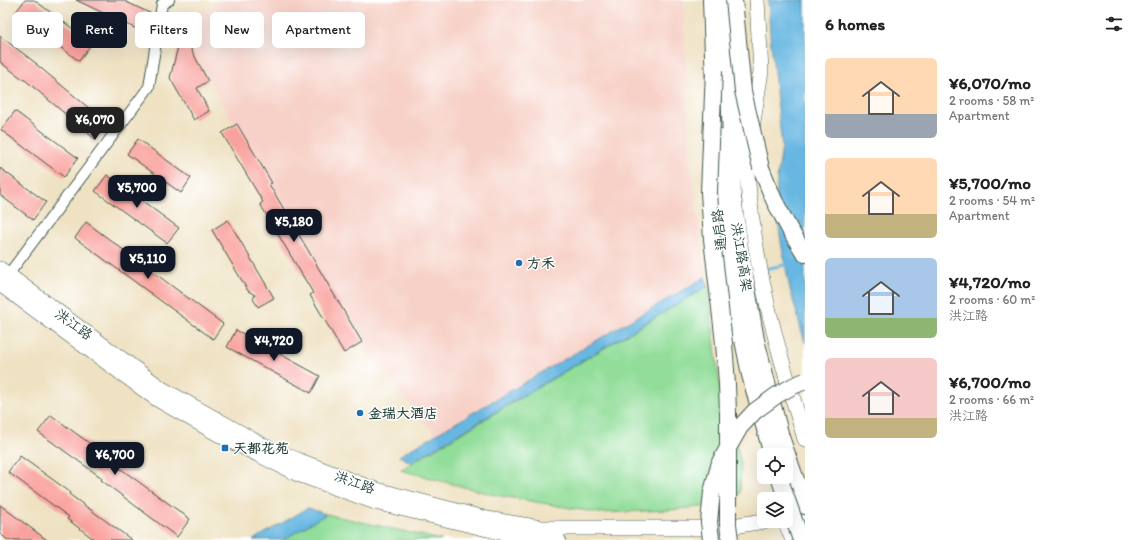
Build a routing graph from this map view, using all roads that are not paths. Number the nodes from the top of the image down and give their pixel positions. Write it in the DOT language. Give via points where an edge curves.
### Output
graph roads {
  1 [pos="169,0"];
  2 [pos="705,0"];
  3 [pos="711,0"];
  4 [pos="726,0"];
  5 [pos="733,0"];
  6 [pos="757,0"];
  7 [pos="714,70"];
  8 [pos="748,182"];
  9 [pos="805,254"];
  10 [pos="2,278"];
  11 [pos="805,381"];
  12 [pos="805,439"];
  13 [pos="764,448"];
  14 [pos="770,448"];
  15 [pos="781,484"];
  16 [pos="805,506"];
  17 [pos="805,513"];
  18 [pos="793,515"];
  19 [pos="757,522"];
  20 [pos="788,528"];
  21 [pos="558,540"];
  22 [pos="711,540"];
  23 [pos="730,540"];
  24 [pos="793,540"];
  25 [pos="801,540"];
  1 -- 10 [label="street" via="162,4 148,87"];
  2 -- 13 [label="main road, 通启路" via="716,211 728,306 743,375"];
  3 -- 7 [label="highway, 洪江路高架"];
  4 -- 16 [label="highway, 洪江路高架" via="733,197 742,261 760,353 781,437"];
  5 -- 8 [label="main road"];
  5 -- 9 [label="highway, bridge" via="743,91 761,168 774,200"];
  6 -- 8 [label="main road" via="761,71 748,150"];
  7 -- 14 [label="highway, 洪江路高架, bridge" via="724,233 750,375"];
  7 -- 23 [label="highway, bridge" via="709,192 727,384"];
  8 -- 12 [label="main road" via="762,279 776,340"];
  10 -- 19 [label="main road, 洪江路" via="162,389 188,404 262,445 373,489 487,519 541,528 720,528"];
  10 -- 21 [label="main road, 洪江路" via="157,399 226,439 298,474 375,502 530,539"];
  11 -- 22 [label="highway, bridge" via="777,395 754,411 740,427 720,462 712,492 709,522"];
  15 -- 25 [label="highway, bridge"];
  17 -- 18 [label="main road"];
  20 -- 24 [label="main road"];
}
